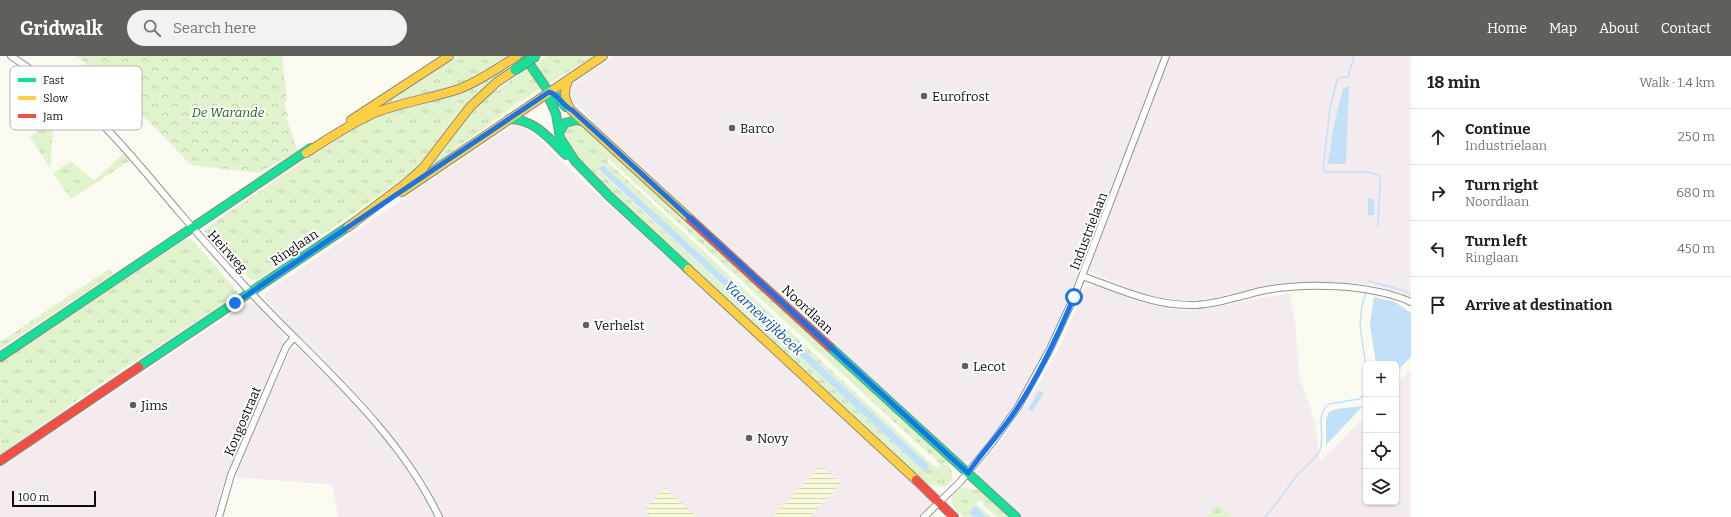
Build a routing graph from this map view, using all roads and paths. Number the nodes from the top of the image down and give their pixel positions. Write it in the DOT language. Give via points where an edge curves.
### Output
graph roads {
  1 [pos="11,56"];
  2 [pos="449,56"];
  3 [pos="524,56"];
  4 [pos="536,56"];
  5 [pos="603,56"];
  6 [pos="1166,56"];
  7 [pos="513,58"];
  8 [pos="25,66"];
  9 [pos="569,79"];
  10 [pos="549,92"];
  11 [pos="572,110"];
  12 [pos="508,119"];
  13 [pos="582,121"];
  14 [pos="107,130"];
  15 [pos="559,133"];
  16 [pos="306,152"];
  17 [pos="574,161"];
  18 [pos="348,227"];
  19 [pos="192,228"];
  20 [pos="1082,276"];
  21 [pos="251,292"];
  22 [pos="1411,302"];
  23 [pos="294,337"];
  24 [pos="0,356"];
  25 [pos="0,461"];
  26 [pos="968,473"];
  27 [pos="939,503"];
  28 [pos="219,517"];
  29 [pos="439,517"];
  30 [pos="924,517"];
  31 [pos="954,517"];
  32 [pos="1016,517"];
  1 -- 8 [label="street, Heirweg"];
  2 -- 16 [label="main road"];
  3 -- 10 [label="main road, Noordlaan"];
  4 -- 18 [label="main road, bridge" via="497,82 470,107 423,168"];
  5 -- 9 [label="main road, Ringlaan"];
  6 -- 20 [label="street, Industrielaan"];
  7 -- 16 [label="main road" via="492,73 459,89 377,112"];
  9 -- 10 [label="main road, Ringlaan"];
  9 -- 11 [label="main road, Noordlaan" via="564,94"];
  10 -- 11 [label="main road, Noordlaan"];
  10 -- 12 [label="main road, Ringlaan"];
  10 -- 15 [label="main road, Noordlaan"];
  11 -- 13 [label="main road, Noordlaan"];
  12 -- 17 [label="main road, Noordlaan" via="516,118 529,122"];
  12 -- 18 [label="main road, Ringlaan"];
  13 -- 15 [label="main road" via="565,123"];
  13 -- 26 [label="main road, Noordlaan" via="630,162"];
  14 -- 19 [label="street, Heirweg"];
  15 -- 17 [label="main road, Noordlaan"];
  16 -- 19 [label="main road"];
  17 -- 27 [label="main road, Noordlaan"];
  18 -- 21 [label="main road, Ringlaan"];
  19 -- 21 [label="street, Heirweg"];
  19 -- 24 [label="main road"];
  20 -- 22 [label="street" via="1167,304 1198,305 1231,300 1263,291 1323,286 1372,290"];
  20 -- 26 [label="street, Industrielaan" via="1063,324 1034,381 1014,413"];
  21 -- 23 [label="street, Heirweg"];
  21 -- 25 [label="main road, Ringlaan"];
  23 -- 28 [label="street, Kongostraat" via="286,347 231,474"];
  23 -- 29 [label="street, Heirweg" via="385,433 408,465"];
  26 -- 27 [label="street, Industrielaan"];
  26 -- 32 [label="main road, Noordlaan"];
  27 -- 30 [label="street, Industrielaan"];
  27 -- 31 [label="main road, Noordlaan"];
}
